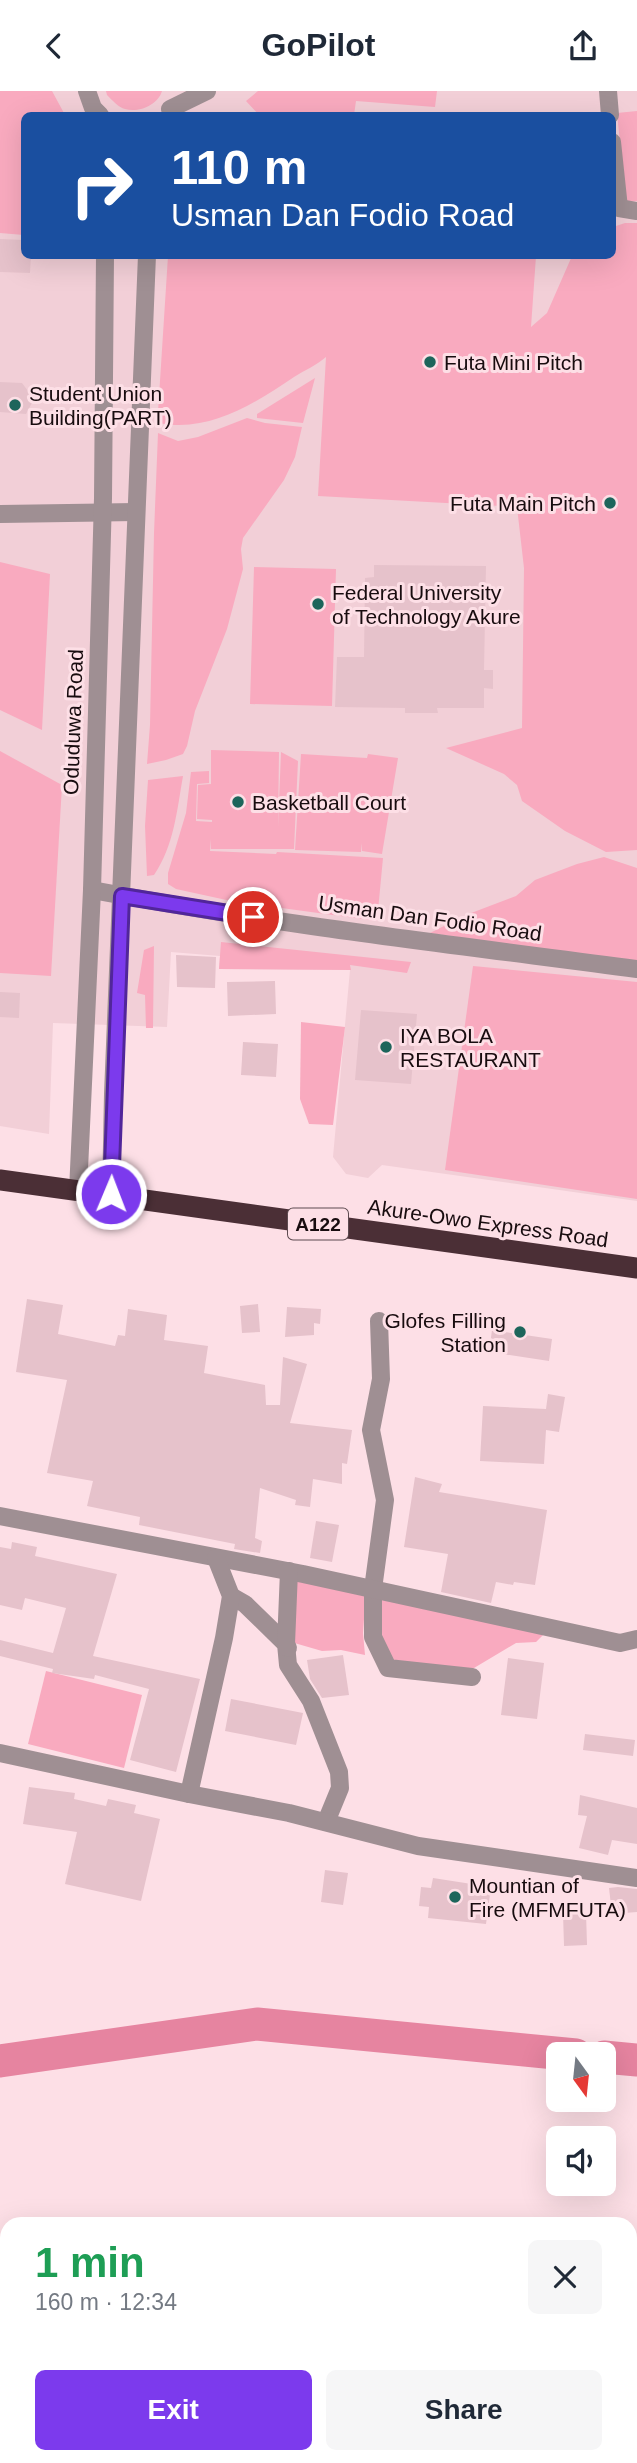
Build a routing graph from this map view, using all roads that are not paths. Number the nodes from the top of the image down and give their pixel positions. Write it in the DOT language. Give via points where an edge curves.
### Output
graph roads {
  1 [pos="77,91"];
  2 [pos="177,91"];
  3 [pos="207,91"];
  4 [pos="608,91"];
  5 [pos="94,105"];
  6 [pos="167,112"];
  7 [pos="610,112"];
  8 [pos="616,180"];
  9 [pos="637,211"];
  10 [pos="105,259"];
  11 [pos="147,259"];
  12 [pos="102,512"];
  13 [pos="136,512"];
  14 [pos="0,514"];
  15 [pos="92,890"];
  16 [pos="122,896"];
  17 [pos="637,969"];
  18 [pos="84,1093"];
  19 [pos="113,1094"];
  20 [pos="0,1180"];
  21 [pos="78,1191"];
  22 [pos="111,1194"];
  23 [pos="637,1268"];
  24 [pos="379,1321"];
  25 [pos="0,1516"];
  26 [pos="216,1558"];
  27 [pos="289,1571"];
  28 [pos="373,1589"];
  29 [pos="231,1596"];
  30 [pos="637,1639"];
  31 [pos="286,1644"];
  32 [pos="288,1665"];
  33 [pos="472,1677"];
  34 [pos="0,1752"];
  35 [pos="189,1794"];
  36 [pos="326,1822"];
  37 [pos="637,1878"];
  1 -- 5 [label="street"];
  2 -- 6 [label="street"];
  3 -- 6 [label="street"];
  4 -- 7 [label="street"];
  8 -- 9 [label="street" via="619,208"];
  10 -- 12 [label="street, Oduduwa Road"];
  11 -- 13 [label="street"];
  12 -- 13 [label="street"];
  12 -- 14 [label="street"];
  12 -- 15 [label="street, Oduduwa Road"];
  13 -- 16 [label="street"];
  15 -- 16 [label="street, Usman Dan Fodio Road"];
  15 -- 18 [label="street, Oduduwa Road"];
  16 -- 17 [label="street, Usman Dan Fodio Road"];
  16 -- 19 [label="street"];
  18 -- 19 [label="street"];
  18 -- 21 [label="street, Oduduwa Road"];
  19 -- 22 [label="street"];
  20 -- 21 [label="highway, Akure-Owo Express Road / A122"];
  21 -- 22 [label="highway, Akure-Owo Express Road / A122"];
  22 -- 23 [label="highway, Akure-Owo Express Road / A122"];
  24 -- 28 [label="street" via="381,1379 371,1430 385,1500"];
  25 -- 26 [label="street"];
  26 -- 27 [label="street"];
  26 -- 29 [label="street"];
  27 -- 28 [label="street"];
  27 -- 31 [label="street"];
  28 -- 30 [label="street" via="620,1643"];
  28 -- 33 [label="street" via="373,1637 388,1668"];
  29 -- 31 [label="street"];
  29 -- 35 [label="street"];
  31 -- 32 [label="street"];
  31 -- 32 [label="street" via="306,1691"];
  32 -- 36 [label="street" via="311,1701 339,1772 340,1788"];
  34 -- 35 [label="street"];
  35 -- 36 [label="street"];
  36 -- 37 [label="street" via="418,1846"];
}
